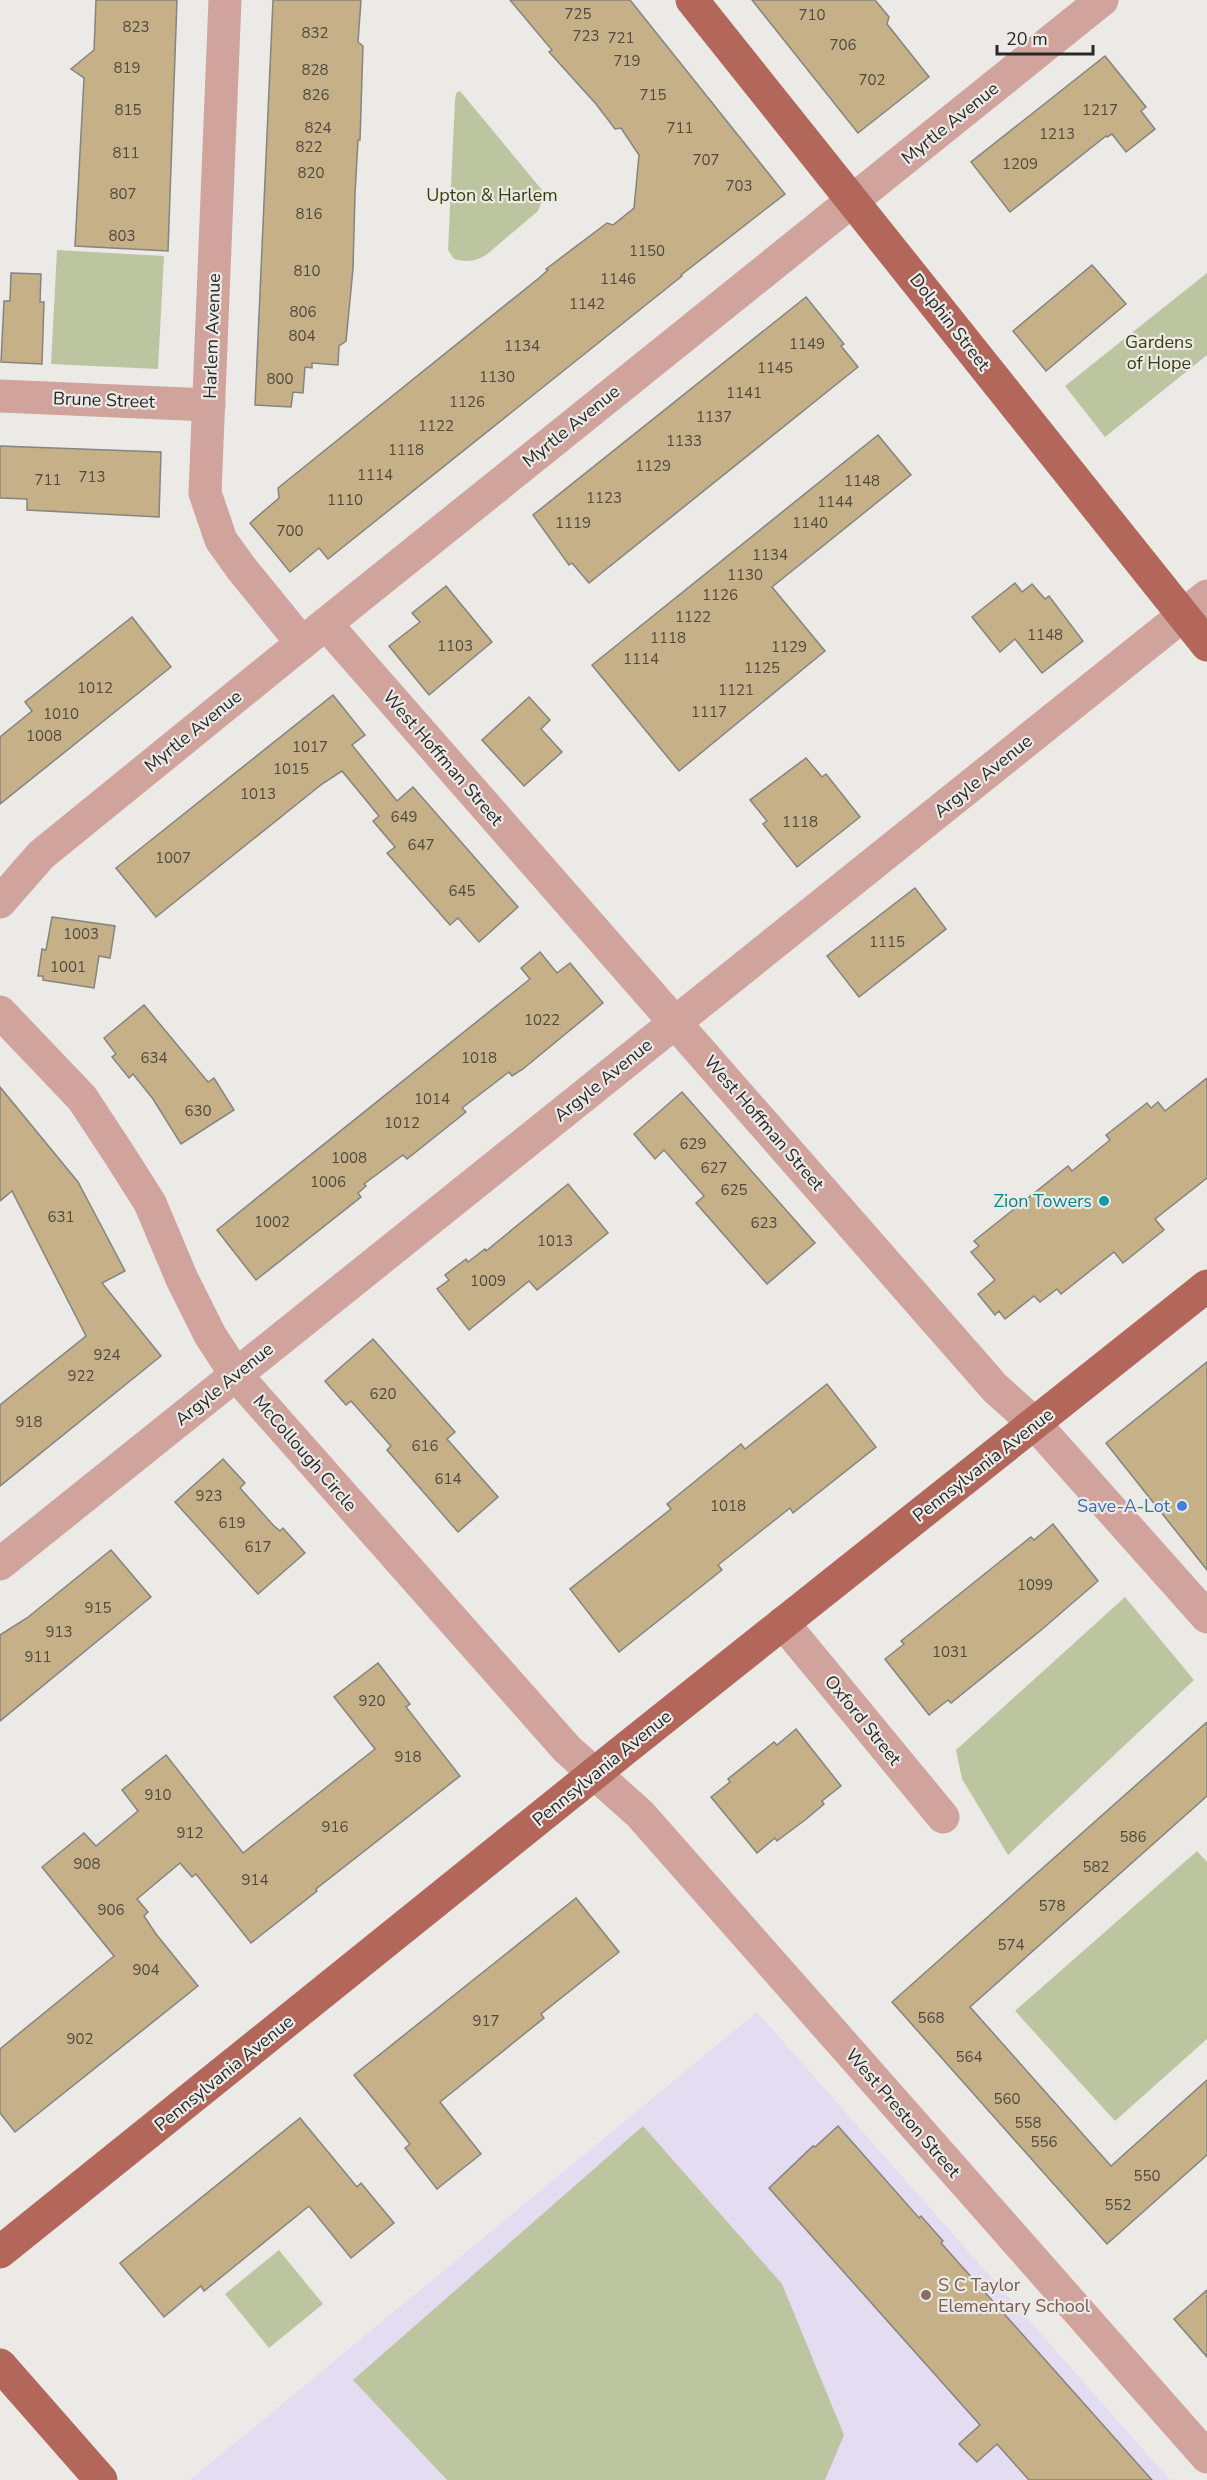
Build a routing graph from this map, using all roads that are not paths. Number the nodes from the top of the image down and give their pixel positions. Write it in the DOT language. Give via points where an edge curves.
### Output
graph roads {
  1 [pos="225,0"];
  2 [pos="692,0"];
  3 [pos="1102,0"];
  4 [pos="854,201"];
  5 [pos="0,396"];
  6 [pos="209,405"];
  7 [pos="1195,606"];
  8 [pos="314,633"];
  9 [pos="1207,645"];
  10 [pos="41,855"];
  11 [pos="0,861"];
  12 [pos="0,902"];
  13 [pos="0,1012"];
  14 [pos="676,1022"];
  15 [pos="1207,1286"];
  16 [pos="236,1375"];
  17 [pos="1035,1424"];
  18 [pos="0,1564"];
  19 [pos="1207,1617"];
  20 [pos="783,1623"];
  21 [pos="595,1773"];
  22 [pos="943,1817"];
  23 [pos="0,2252"];
  24 [pos="0,2365"];
  25 [pos="1207,2457"];
  26 [pos="102,2480"];
  1 -- 6 [label="street, Harlem Avenue"];
  2 -- 4 [label="main road, Dolphin Street"];
  3 -- 4 [label="street, Myrtle Avenue"];
  4 -- 7 [label="main road, Dolphin Street"];
  4 -- 8 [label="street, Myrtle Avenue"];
  5 -- 6 [label="street, Brune Street"];
  6 -- 8 [label="street, Harlem Avenue" via="205,493 221,540 241,568"];
  7 -- 9 [label="main road, Dolphin Street"];
  7 -- 14 [label="street, Argyle Avenue"];
  8 -- 10 [label="street, Myrtle Avenue"];
  8 -- 14 [label="street, West Hoffman Street"];
  10 -- 11 [label="street"];
  10 -- 12 [label="street, Myrtle Avenue"];
  13 -- 16 [label="street, McCollough Circle" via="82,1098 117,1151 150,1203 210,1335"];
  14 -- 16 [label="street, Argyle Avenue"];
  14 -- 17 [label="street, West Hoffman Street" via="996,1388"];
  15 -- 17 [label="main road, Pennsylvania Avenue"];
  16 -- 18 [label="street, Argyle Avenue"];
  16 -- 21 [label="street, McCollough Circle" via="567,1749"];
  17 -- 19 [label="street, West Hoffman Street"];
  17 -- 20 [label="main road, Pennsylvania Avenue"];
  20 -- 21 [label="main road, Pennsylvania Avenue"];
  20 -- 22 [label="street, Oxford Street"];
  21 -- 23 [label="main road, Pennsylvania Avenue"];
  21 -- 25 [label="street, West Preston Street" via="640,1814"];
  24 -- 26 [label="main road"];
}
